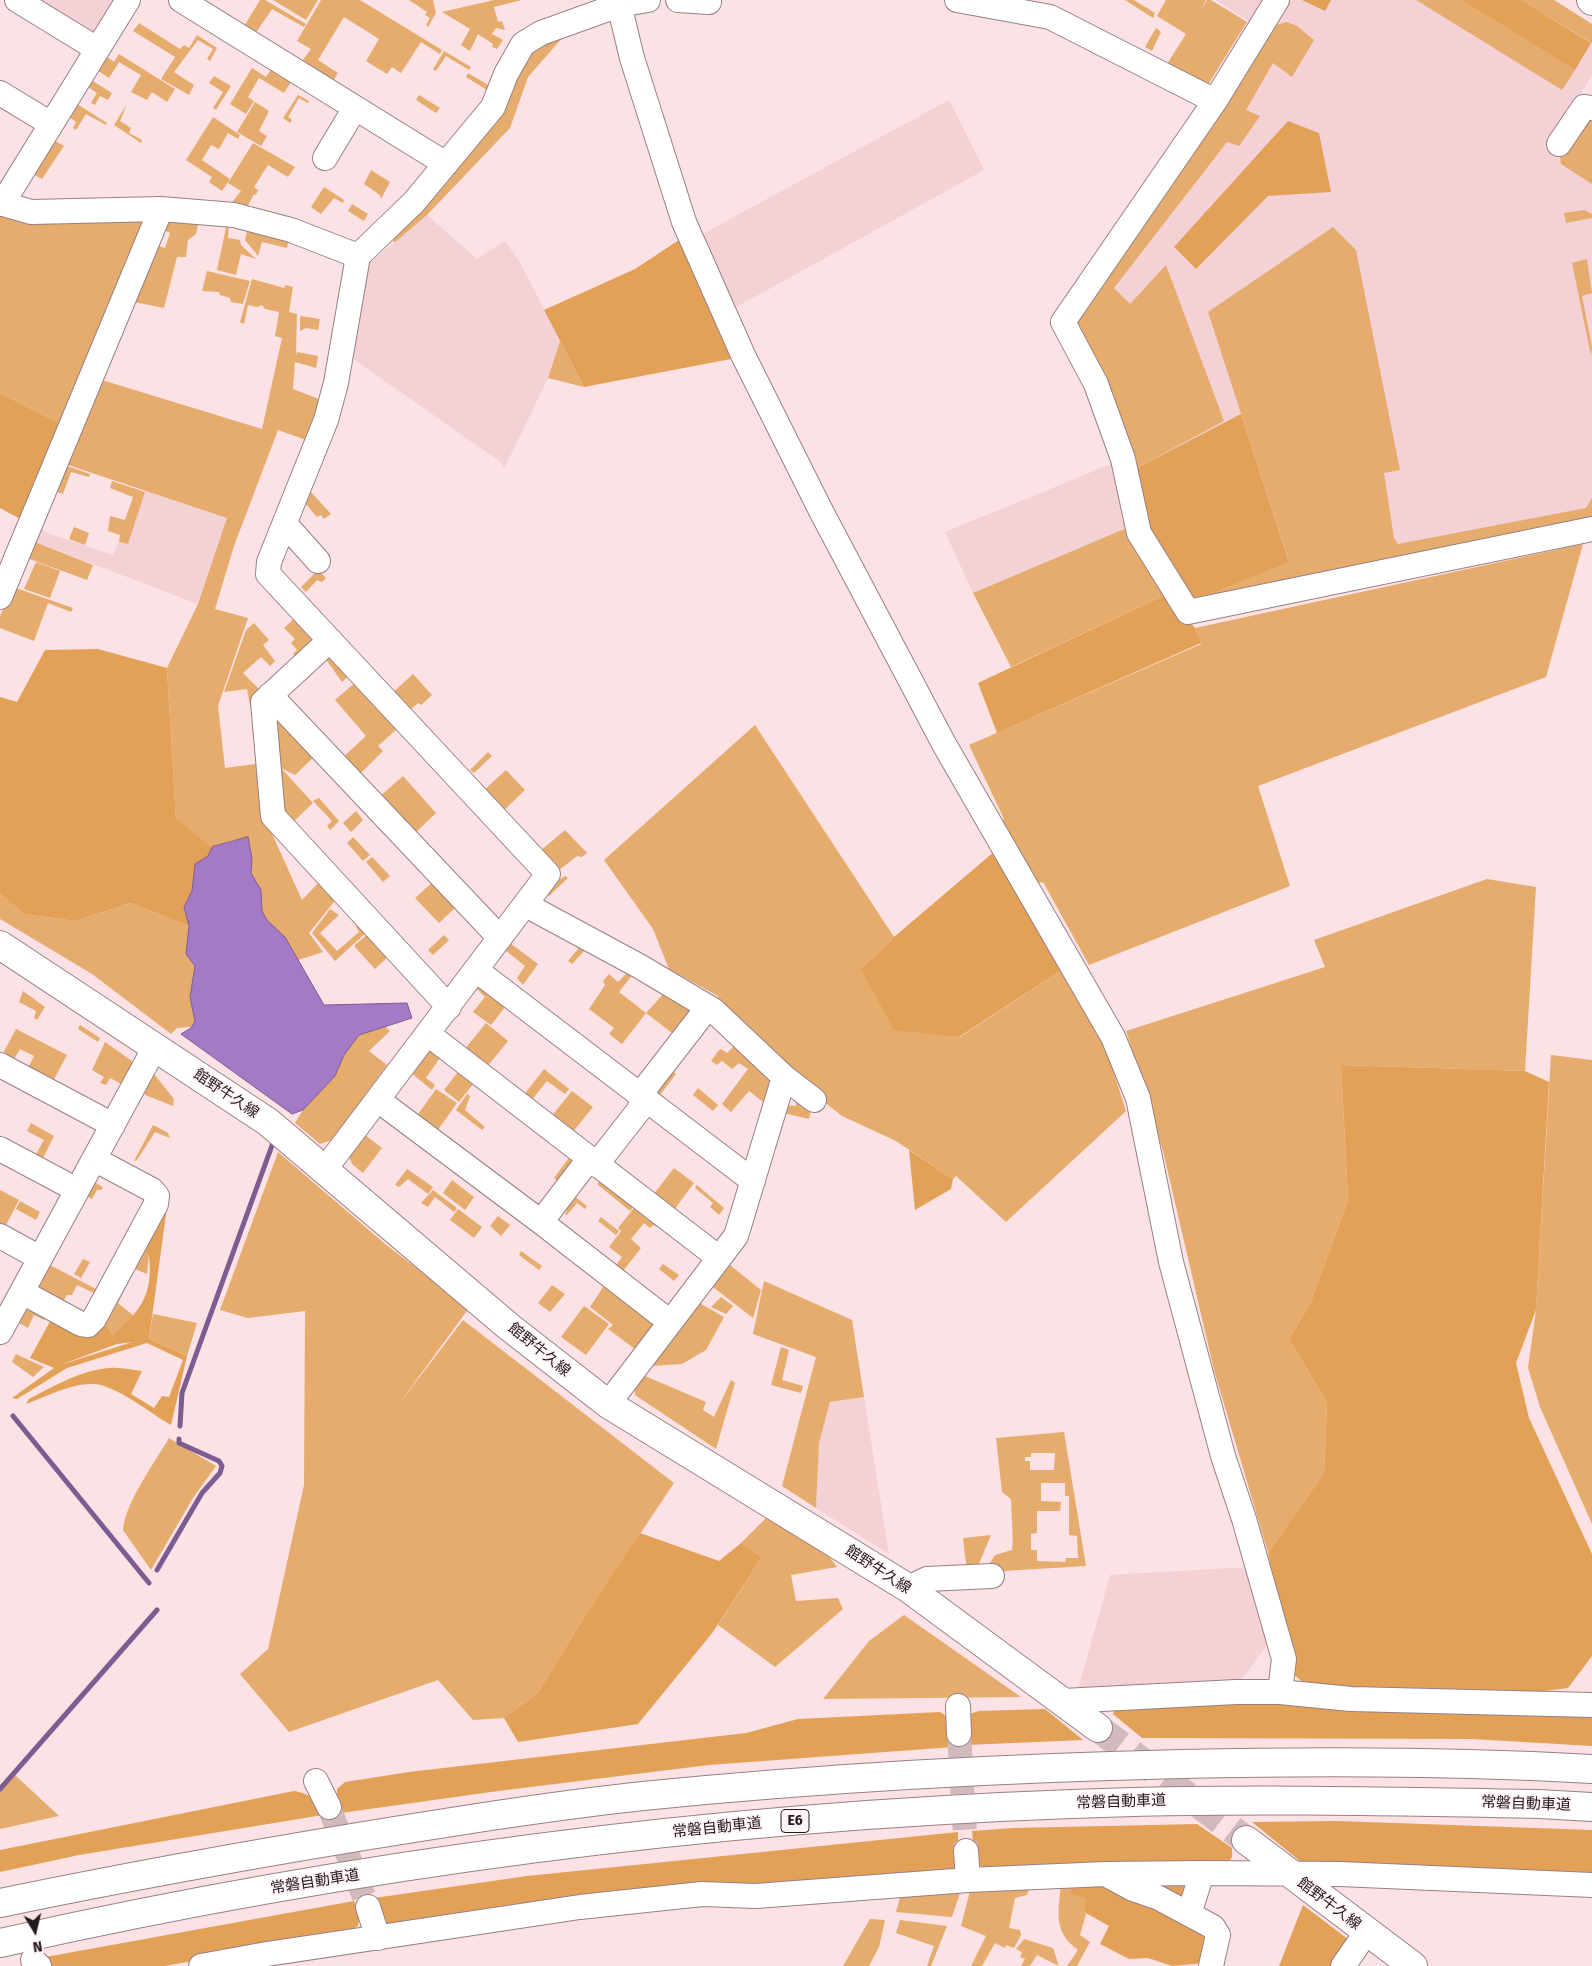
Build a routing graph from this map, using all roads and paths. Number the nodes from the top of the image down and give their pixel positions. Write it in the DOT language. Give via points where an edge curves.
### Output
graph roads {
  1 [pos="17,0"];
  2 [pos="128,0"];
  3 [pos="181,0"];
  4 [pos="648,0"];
  5 [pos="678,0"];
  6 [pos="709,0"];
  7 [pos="957,0"];
  8 [pos="1277,0"];
  9 [pos="618,3"];
  10 [pos="1010,5"];
  11 [pos="97,49"];
  12 [pos="0,93"];
  13 [pos="1215,101"];
  14 [pos="355,108"];
  15 [pos="1592,108"];
  16 [pos="51,124"];
  17 [pos="1558,144"];
  18 [pos="325,158"];
  19 [pos="446,164"];
  20 [pos="1,203"];
  21 [pos="161,209"];
  22 [pos="358,256"];
  23 [pos="285,524"];
  24 [pos="1592,529"];
  25 [pos="318,562"];
  26 [pos="0,597"];
  27 [pos="330,640"];
  28 [pos="270,695"];
  29 [pos="526,905"];
  30 [pos="500,938"];
  31 [pos="0,945"];
  32 [pos="476,970"];
  33 [pos="448,1007"];
  34 [pos="708,1007"];
  35 [pos="428,1034"];
  36 [pos="155,1047"];
  37 [pos="0,1065"];
  38 [pos="784,1077"];
  39 [pos="642,1096"];
  40 [pos="378,1100"];
  41 [pos="814,1100"];
  42 [pos="113,1125"];
  43 [pos="0,1149"];
  44 [pos="94,1159"];
  45 [pos="592,1162"];
  46 [pos="325,1169"];
  47 [pos="753,1181"];
  48 [pos="77,1190"];
  49 [pos="541,1222"];
  50 [pos="0,1236"];
  51 [pos="40,1258"];
  52 [pos="719,1258"];
  53 [pos="22,1292"];
  54 [pos="670,1322"];
  55 [pos="1,1326"];
  56 [pos="608,1404"];
  57 [pos="992,1576"];
  58 [pos="908,1588"];
  59 [pos="1280,1692"];
  60 [pos="1063,1701"];
  61 [pos="1592,1705"];
  62 [pos="958,1706"];
  63 [pos="1098,1728"];
  64 [pos="959,1734"];
  65 [pos="1592,1769"];
  66 [pos="316,1781"];
  67 [pos="1592,1807"];
  68 [pos="329,1808"];
  69 [pos="1246,1840"];
  70 [pos="966,1851"];
  71 [pos="1202,1873"];
  72 [pos="1105,1874"];
  73 [pos="1291,1875"];
  74 [pos="968,1880"];
  75 [pos="1592,1885"];
  76 [pos="63,1890"];
  77 [pos="0,1892"];
  78 [pos="0,1903"];
  79 [pos="368,1906"];
  80 [pos="1189,1914"];
  81 [pos="1366,1933"];
  82 [pos="378,1938"];
  83 [pos="4,1942"];
  84 [pos="201,1966"];
  85 [pos="1211,1966"];
  86 [pos="1344,1966"];
  87 [pos="1413,1966"];
  1 -- 11 [label="street"];
  2 -- 11 [label="street"];
  3 -- 14 [label="street"];
  4 -- 9 [label="street"];
  5 -- 6 [label="street"];
  7 -- 10 [label="street"];
  8 -- 13 [label="street"];
  9 -- 19 [label="street" via="541,33 523,44 493,107"];
  9 -- 59 [label="street" via="684,222 743,355 944,744 1113,1037 1138,1098 1171,1262 1222,1456 1244,1519 1284,1659"];
  10 -- 13 [label="street" via="1050,17"];
  11 -- 16 [label="street"];
  12 -- 16 [label="street"];
  13 -- 24 [label="street" via="1063,322 1096,384 1122,459 1139,533 1188,612"];
  14 -- 18 [label="street"];
  14 -- 19 [label="street"];
  15 -- 17 [label="street" via="1584,107"];
  16 -- 20 [label="street"];
  19 -- 22 [label="street" via="414,202"];
  20 -- 21 [label="street" via="31,212"];
  21 -- 22 [label="street" via="234,215 290,230"];
  21 -- 26 [label="street"];
  22 -- 23 [label="street" via="334,393"];
  23 -- 25 [label="street"];
  23 -- 27 [label="street" via="269,562 268,574"];
  27 -- 28 [label="street"];
  27 -- 29 [label="street" via="548,874"];
  28 -- 30 [label="street"];
  28 -- 33 [label="street" via="263,702 273,816"];
  29 -- 30 [label="street"];
  29 -- 34 [label="street"];
  30 -- 32 [label="street"];
  31 -- 36 [label="main road, 館野牛久線"];
  32 -- 33 [label="street"];
  32 -- 39 [label="street"];
  33 -- 35 [label="street"];
  34 -- 38 [label="street"];
  34 -- 39 [label="street"];
  35 -- 40 [label="street"];
  35 -- 45 [label="street"];
  36 -- 42 [label="street"];
  36 -- 46 [label="main road, 館野牛久線" via="268,1122"];
  37 -- 42 [label="street"];
  38 -- 41 [label="street"];
  38 -- 47 [label="street"];
  39 -- 45 [label="street" via="638,1110"];
  39 -- 47 [label="street"];
  40 -- 46 [label="street"];
  40 -- 49 [label="street"];
  42 -- 44 [label="street"];
  43 -- 48 [label="street"];
  44 -- 48 [label="street"];
  44 -- 53 [label="street" via="152,1190 157,1196 156,1204 94,1319 88,1324 81,1324"];
  45 -- 49 [label="street"];
  45 -- 52 [label="street"];
  46 -- 56 [label="main road, 館野牛久線" via="508,1326"];
  47 -- 52 [label="street" via="736,1236"];
  48 -- 51 [label="street"];
  49 -- 54 [label="street"];
  50 -- 51 [label="street"];
  51 -- 53 [label="street"];
  52 -- 54 [label="street"];
  53 -- 55 [label="street"];
  54 -- 56 [label="street"];
  56 -- 58 [label="main road, 館野牛久線"];
  57 -- 58 [label="street" via="926,1580"];
  58 -- 60 [label="main road, 館野牛久線"];
  59 -- 60 [label="street"];
  59 -- 61 [label="street" via="1351,1699"];
  60 -- 63 [label="main road, 館野牛久線"];
  62 -- 64 [label="street"];
  65 -- 76 [label="main road" via="1352,1762 1192,1764 916,1774 767,1785 639,1797 455,1821 257,1853"];
  66 -- 68 [label="street"];
  67 -- 83 [label="main road, 常磐自動車道 / E6" via="1212,1800 1070,1804 772,1823 644,1836 325,1880"];
  69 -- 73 [label="main road, 館野牛久線"];
  70 -- 74 [label="street"];
  71 -- 72 [label="street"];
  71 -- 73 [label="street"];
  71 -- 80 [label="street"];
  72 -- 74 [label="street"];
  72 -- 80 [label="street"];
  73 -- 75 [label="street" via="1340,1874"];
  73 -- 81 [label="main road, 館野牛久線"];
  74 -- 82 [label="street" via="756,1896 702,1894 580,1908"];
  76 -- 77 [label="main road"];
  76 -- 78 [label="main road"];
  79 -- 82 [label="street"];
  80 -- 85 [label="street" via="1214,1927 1218,1935"];
  81 -- 86 [label="street"];
  81 -- 87 [label="main road, 館野牛久線"];
  82 -- 84 [label="street"];
}
